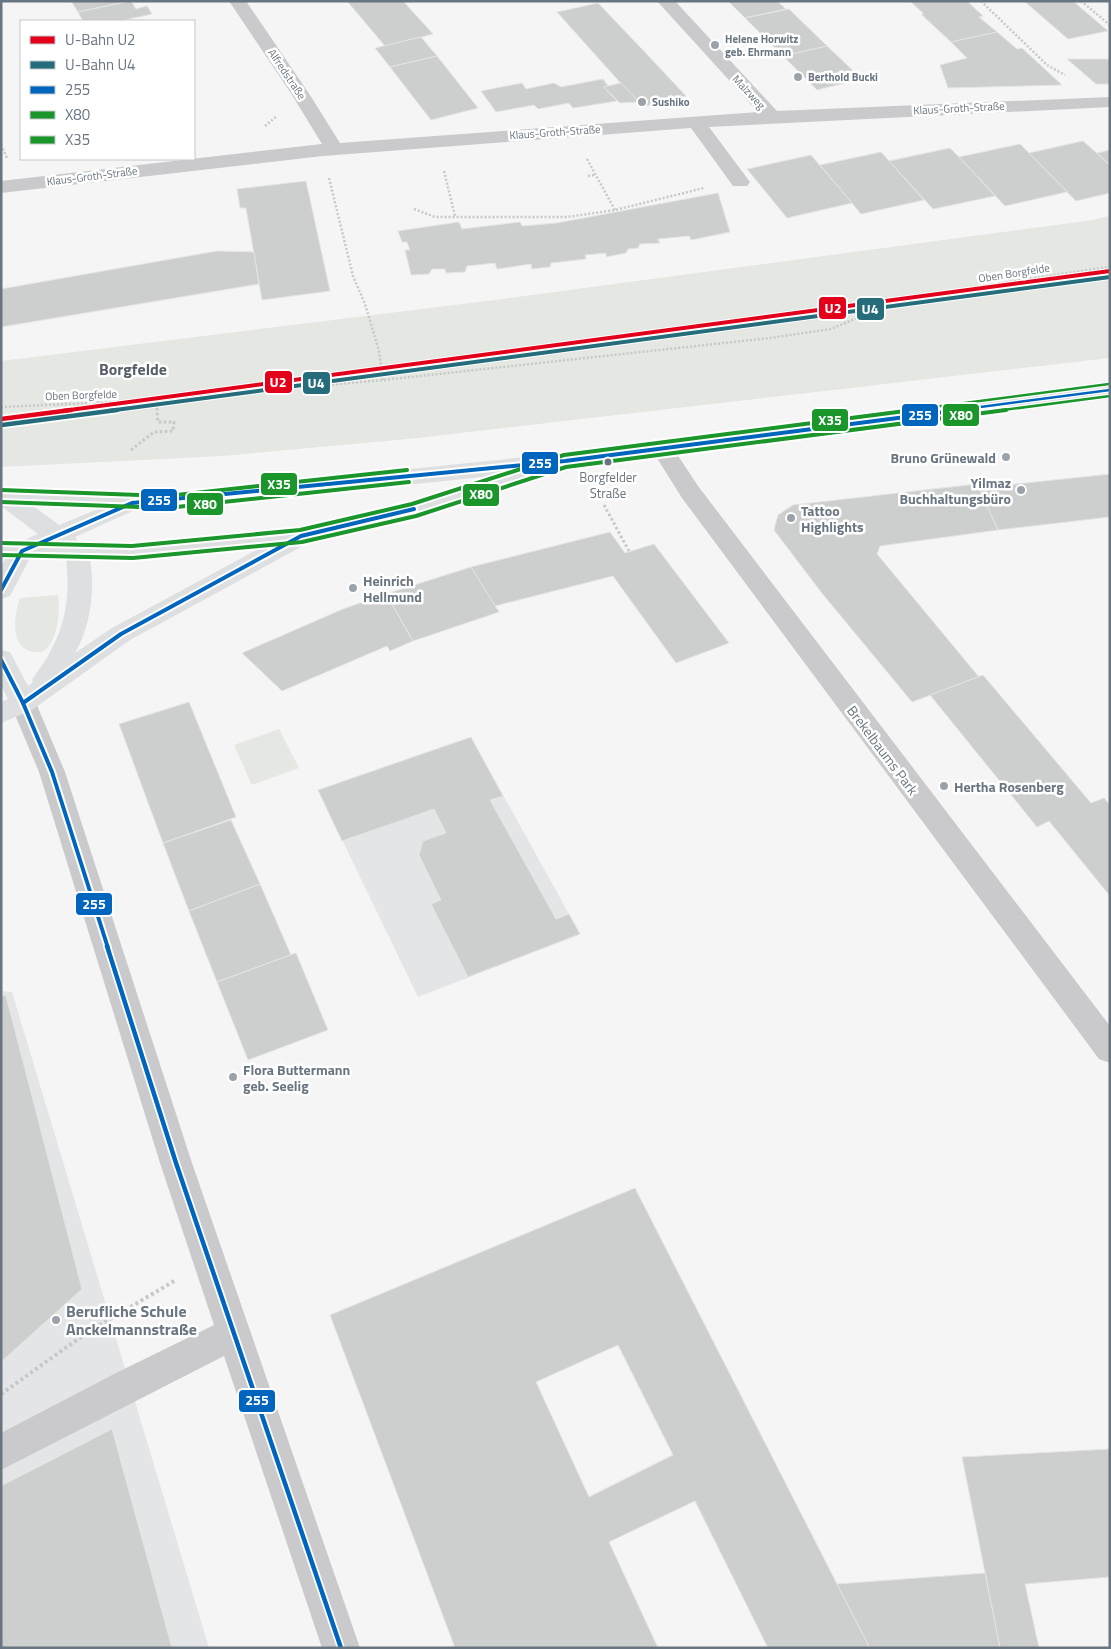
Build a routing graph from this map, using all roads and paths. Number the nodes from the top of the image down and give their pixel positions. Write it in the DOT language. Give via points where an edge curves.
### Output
graph roads {
  1 [pos="237,1"];
  2 [pos="665,1"];
  3 [pos="981,1"];
  4 [pos="1081,1"];
  5 [pos="1110,25"];
  6 [pos="1070,78"];
  7 [pos="1110,102"];
  8 [pos="772,117"];
  9 [pos="697,123"];
  10 [pos="575,130"];
  11 [pos="328,150"];
  12 [pos="443,169"];
  13 [pos="588,176"];
  14 [pos="594,176"];
  15 [pos="740,182"];
  16 [pos="1,187"];
  17 [pos="704,188"];
  18 [pos="414,209"];
  19 [pos="614,210"];
  20 [pos="455,216"];
  21 [pos="1110,267"];
  22 [pos="384,380"];
  23 [pos="1110,390"];
  24 [pos="157,400"];
  25 [pos="1,407"];
  26 [pos="661,447"];
  27 [pos="131,450"];
  28 [pos="565,461"];
  29 [pos="3,496"];
  30 [pos="132,503"];
  31 [pos="604,505"];
  32 [pos="56,535"];
  33 [pos="301,536"];
  34 [pos="12,550"];
  35 [pos="77,550"];
  36 [pos="630,550"];
  37 [pos="1,590"];
  38 [pos="1,659"];
  39 [pos="12,708"];
  40 [pos="1110,1050"];
  41 [pos="209,1260"];
  42 [pos="234,1333"];
  43 [pos="1,1394"];
  44 [pos="1,1452"];
  45 [pos="341,1648"];
  1 -- 11 [label="street, Alfredstraße" via="301,95"];
  2 -- 8 [label="street, Malzweg"];
  3 -- 6 [label="path" via="1047,65"];
  4 -- 5 [label="path"];
  7 -- 8 [label="street, Klaus-Groth-Straße"];
  8 -- 9 [label="street, Klaus-Groth-Straße"];
  9 -- 10 [label="street, Klaus-Groth-Straße"];
  9 -- 15 [label="street"];
  10 -- 11 [label="street, Klaus-Groth-Straße"];
  10 -- 14 [label="path"];
  11 -- 16 [label="street, Klaus-Groth-Straße"];
  11 -- 22 [label="path" via="353,276 365,304"];
  12 -- 20 [label="path"];
  13 -- 14 [label="path"];
  14 -- 19 [label="path"];
  17 -- 19 [label="path"];
  18 -- 20 [label="path" via="433,217"];
  19 -- 20 [label="path" via="567,217"];
  21 -- 22 [label="path, Oben Borgfelde" via="927,296 883,307 831,328 770,338"];
  22 -- 24 [label="path, Oben Borgfelde"];
  23 -- 26 [label="main road"];
  24 -- 25 [label="path, Oben Borgfelde"];
  24 -- 27 [label="path" via="158,422 174,422 173,431 154,432"];
  26 -- 28 [label="main road"];
  26 -- 40 [label="street, Brekelbaums Park" via="690,492"];
  28 -- 30 [label="main road"];
  28 -- 33 [label="main road" via="414,510"];
  29 -- 30 [label="main road"];
  29 -- 32 [label="main road"];
  30 -- 32 [label="main road"];
  31 -- 36 [label="path"];
  32 -- 34 [label="main road"];
  32 -- 35 [label="main road"];
  33 -- 35 [label="main road" via="132,552"];
  33 -- 39 [label="main road" via="121,634"];
  34 -- 35 [label="main road"];
  34 -- 37 [label="main road"];
  35 -- 39 [label="main road" via="81,598 77,621 59,659 38,689"];
  38 -- 39 [label="main road"];
  39 -- 41 [label="street" via="52,772"];
  41 -- 42 [label="street"];
  41 -- 43 [label="path" via="88,1332"];
  42 -- 44 [label="street"];
  42 -- 45 [label="street"];
}
